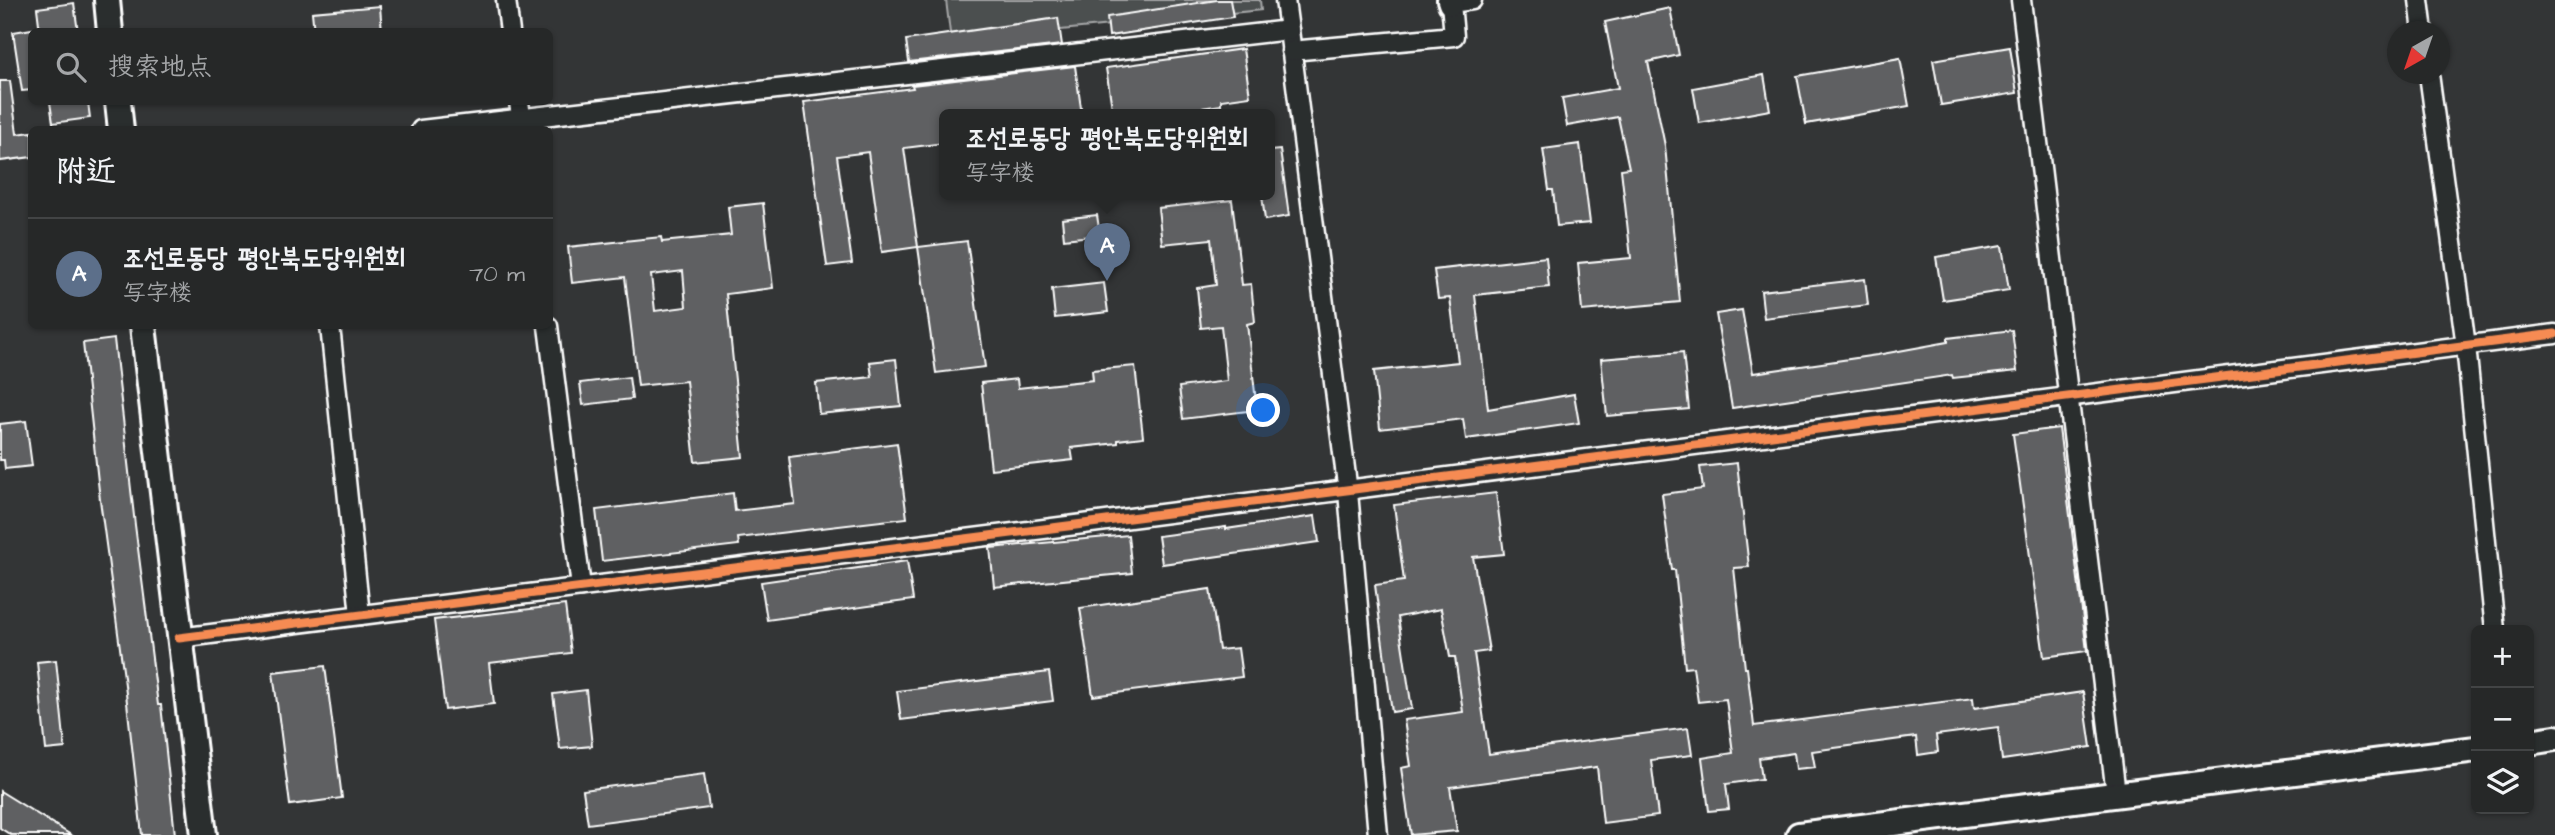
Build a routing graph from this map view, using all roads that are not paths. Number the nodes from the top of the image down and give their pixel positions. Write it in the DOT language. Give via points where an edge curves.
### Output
graph roads {
  1 [pos="107,0"];
  2 [pos="506,0"];
  3 [pos="1285,0"];
  4 [pos="2021,0"];
  5 [pos="2419,0"];
  6 [pos="1457,1"];
  7 [pos="2422,21"];
  8 [pos="110,28"];
  9 [pos="510,28"];
  10 [pos="1289,30"];
  11 [pos="1291,51"];
  12 [pos="2430,84"];
  13 [pos="118,105"];
  14 [pos="521,116"];
  15 [pos="121,126"];
  16 [pos="450,126"];
  17 [pos="143,329"];
  18 [pos="330,329"];
  19 [pos="548,329"];
  20 [pos="2555,334"];
  21 [pos="2466,346"];
  22 [pos="2069,397"];
  23 [pos="1348,492"];
  24 [pos="581,587"];
  25 [pos="360,615"];
  26 [pos="2494,625"];
  27 [pos="178,638"];
  28 [pos="2555,738"];
  29 [pos="2534,741"];
  30 [pos="2471,749"];
  31 [pos="2116,794"];
  32 [pos="204,835"];
  33 [pos="1378,835"];
  34 [pos="1799,835"];
  1 -- 8 [label="street"];
  2 -- 9 [label="street"];
  3 -- 10 [label="street"];
  4 -- 22 [label="street"];
  5 -- 7 [label="street"];
  6 -- 11 [label="street" via="1454,36"];
  10 -- 11 [label="street"];
  10 -- 14 [label="street"];
  11 -- 23 [label="street"];
  12 -- 21 [label="street"];
  13 -- 15 [label="street"];
  14 -- 16 [label="street"];
  17 -- 27 [label="street"];
  18 -- 25 [label="street"];
  19 -- 24 [label="street"];
  20 -- 21 [label="street"];
  21 -- 22 [label="street"];
  21 -- 26 [label="street"];
  22 -- 23 [label="street"];
  22 -- 31 [label="street"];
  23 -- 24 [label="street"];
  23 -- 33 [label="street"];
  24 -- 25 [label="street"];
  25 -- 27 [label="street"];
  27 -- 32 [label="street"];
  28 -- 29 [label="street"];
  30 -- 31 [label="street"];
  31 -- 34 [label="street"];
}
